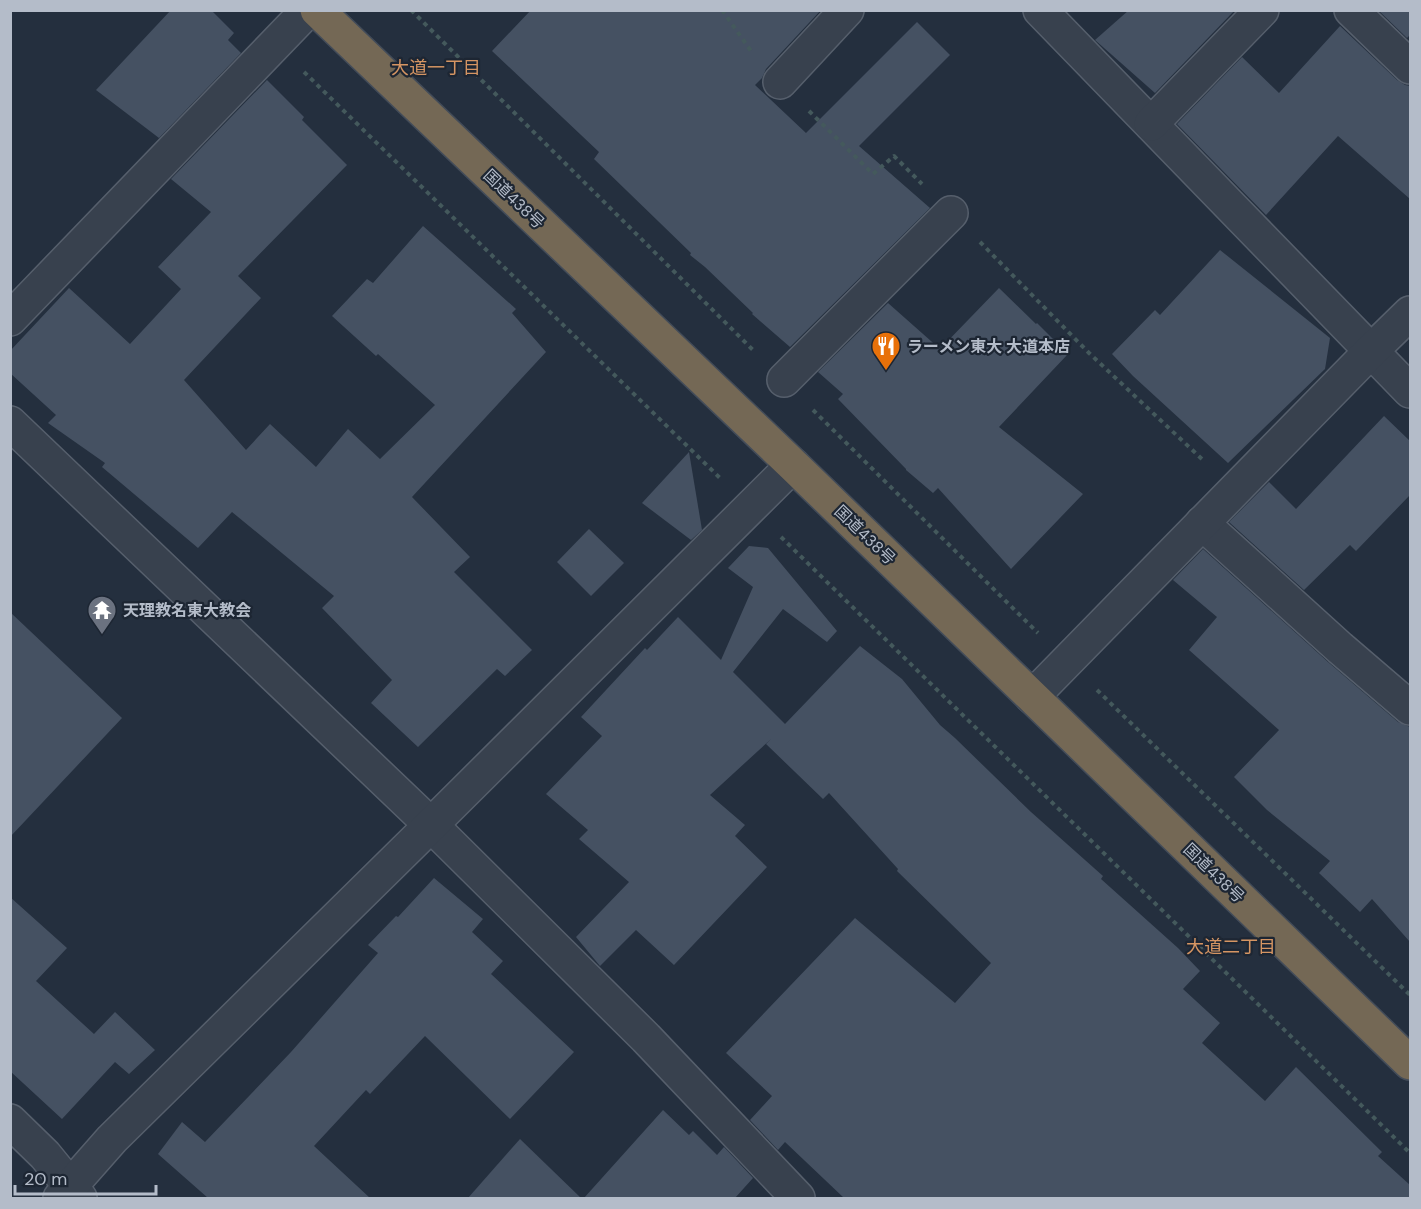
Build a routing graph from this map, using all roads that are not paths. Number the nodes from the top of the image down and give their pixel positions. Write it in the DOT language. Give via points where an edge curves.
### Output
graph roads {
  1 [pos="847,10"];
  2 [pos="1262,10"];
  3 [pos="1351,10"];
  4 [pos="323,13"];
  5 [pos="1053,15"];
  6 [pos="1410,67"];
  7 [pos="780,82"];
  8 [pos="1151,124"];
  9 [pos="951,213"];
  10 [pos="1410,313"];
  11 [pos="10,319"];
  12 [pos="1371,351"];
  13 [pos="784,380"];
  14 [pos="1410,391"];
  15 [pos="10,423"];
  16 [pos="793,465"];
  17 [pos="1202,523"];
  18 [pos="1032,697"];
  19 [pos="1410,708"];
  20 [pos="431,825"];
  21 [pos="1410,1063"];
  22 [pos="10,1121"];
  23 [pos="70,1194"];
  24 [pos="798,1198"];
  1 -- 7 [label="street"];
  2 -- 8 [label="street"];
  3 -- 6 [label="street"];
  4 -- 11 [label="street" via="275,44"];
  4 -- 16 [label="highway, 国道438号"];
  5 -- 8 [label="street"];
  8 -- 12 [label="street"];
  9 -- 13 [label="street"];
  10 -- 12 [label="street"];
  12 -- 14 [label="street"];
  12 -- 17 [label="street"];
  15 -- 20 [label="street"];
  16 -- 18 [label="highway, 国道438号"];
  16 -- 20 [label="street"];
  17 -- 18 [label="street"];
  17 -- 19 [label="street"];
  18 -- 21 [label="highway, 国道438号"];
  20 -- 23 [label="street" via="112,1139"];
  20 -- 24 [label="street" via="646,1038"];
  22 -- 23 [label="street" via="45,1155"];
}
